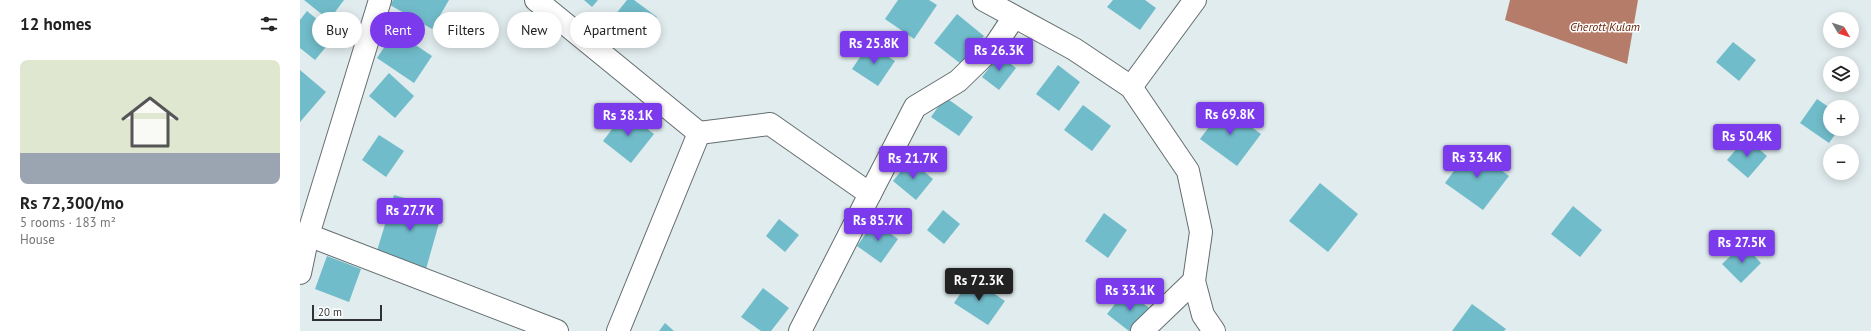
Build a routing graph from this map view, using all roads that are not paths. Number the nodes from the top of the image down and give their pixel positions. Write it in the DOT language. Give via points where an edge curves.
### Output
graph roads {
  1 [pos="380,0"];
  2 [pos="536,0"];
  3 [pos="984,0"];
  4 [pos="1196,0"];
  5 [pos="1014,16"];
  6 [pos="1131,87"];
  7 [pos="699,133"];
  8 [pos="870,194"];
  9 [pos="308,235"];
  10 [pos="300,273"];
  11 [pos="1194,281"];
  12 [pos="557,331"];
  13 [pos="618,331"];
  14 [pos="800,331"];
  15 [pos="1142,331"];
  16 [pos="1214,331"];
  1 -- 9 [label="street"];
  2 -- 7 [label="street"];
  3 -- 5 [label="street"];
  4 -- 6 [label="street"];
  5 -- 6 [label="street" via="1074,49"];
  5 -- 8 [label="street" via="996,44 958,81 915,107"];
  6 -- 11 [label="street" via="1188,171 1201,232"];
  7 -- 8 [label="street" via="770,124"];
  7 -- 13 [label="street"];
  8 -- 14 [label="street"];
  9 -- 10 [label="street"];
  9 -- 12 [label="street"];
  11 -- 15 [label="street"];
  11 -- 16 [label="street" via="1203,315"];
}
